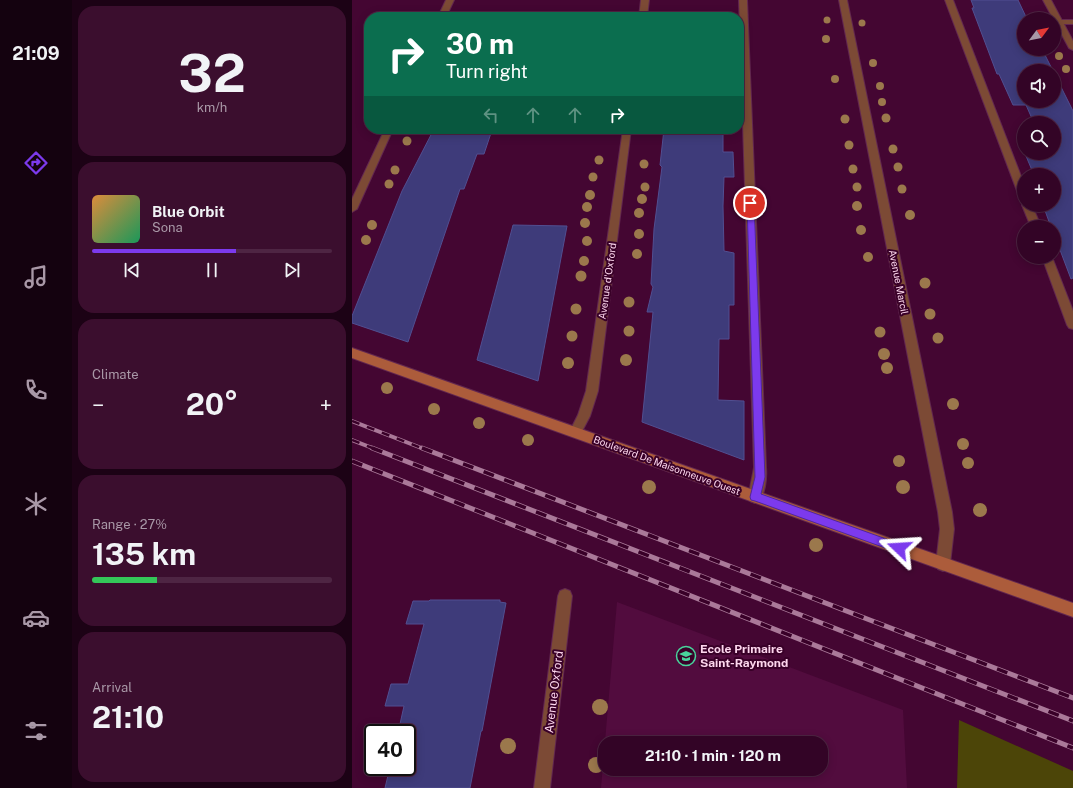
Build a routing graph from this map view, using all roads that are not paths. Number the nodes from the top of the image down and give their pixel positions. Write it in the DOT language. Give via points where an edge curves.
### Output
graph roads {
  1 [pos="450,0"];
  2 [pos="645,0"];
  3 [pos="743,0"];
  4 [pos="843,0"];
  5 [pos="949,0"];
  6 [pos="1047,0"];
  7 [pos="444,12"];
  8 [pos="644,12"];
  9 [pos="743,12"];
  10 [pos="1053,12"];
  11 [pos="1061,22"];
  12 [pos="1073,22"];
  13 [pos="744,27"];
  14 [pos="1061,27"];
  15 [pos="1073,48"];
  16 [pos="387,134"];
  17 [pos="626,134"];
  18 [pos="1017,178"];
  19 [pos="352,209"];
  20 [pos="1050,264"];
  21 [pos="1073,325"];
  22 [pos="352,353"];
  23 [pos="576,431"];
  24 [pos="755,497"];
  25 [pos="943,564"];
  26 [pos="565,596"];
  27 [pos="1073,610"];
  28 [pos="542,788"];
  1 -- 7 [label="street"];
  2 -- 8 [label="street"];
  3 -- 9 [label="street"];
  4 -- 25 [label="street, Avenue Marcil" via="945,512 948,529"];
  5 -- 18 [label="street"];
  6 -- 10 [label="street"];
  11 -- 12 [label="street"];
  13 -- 24 [label="street" via="760,467"];
  14 -- 15 [label="street"];
  16 -- 19 [label="street"];
  17 -- 23 [label="street, Avenue d'Oxford" via="592,391"];
  20 -- 21 [label="street"];
  22 -- 23 [label="street, Boulevard De Maisonneuve Ouest"];
  23 -- 24 [label="street, Boulevard De Maisonneuve Ouest"];
  24 -- 25 [label="street, Boulevard De Maisonneuve Ouest"];
  25 -- 27 [label="street, Boulevard De Maisonneuve Ouest"];
  26 -- 28 [label="street, Avenue Oxford"];
}
